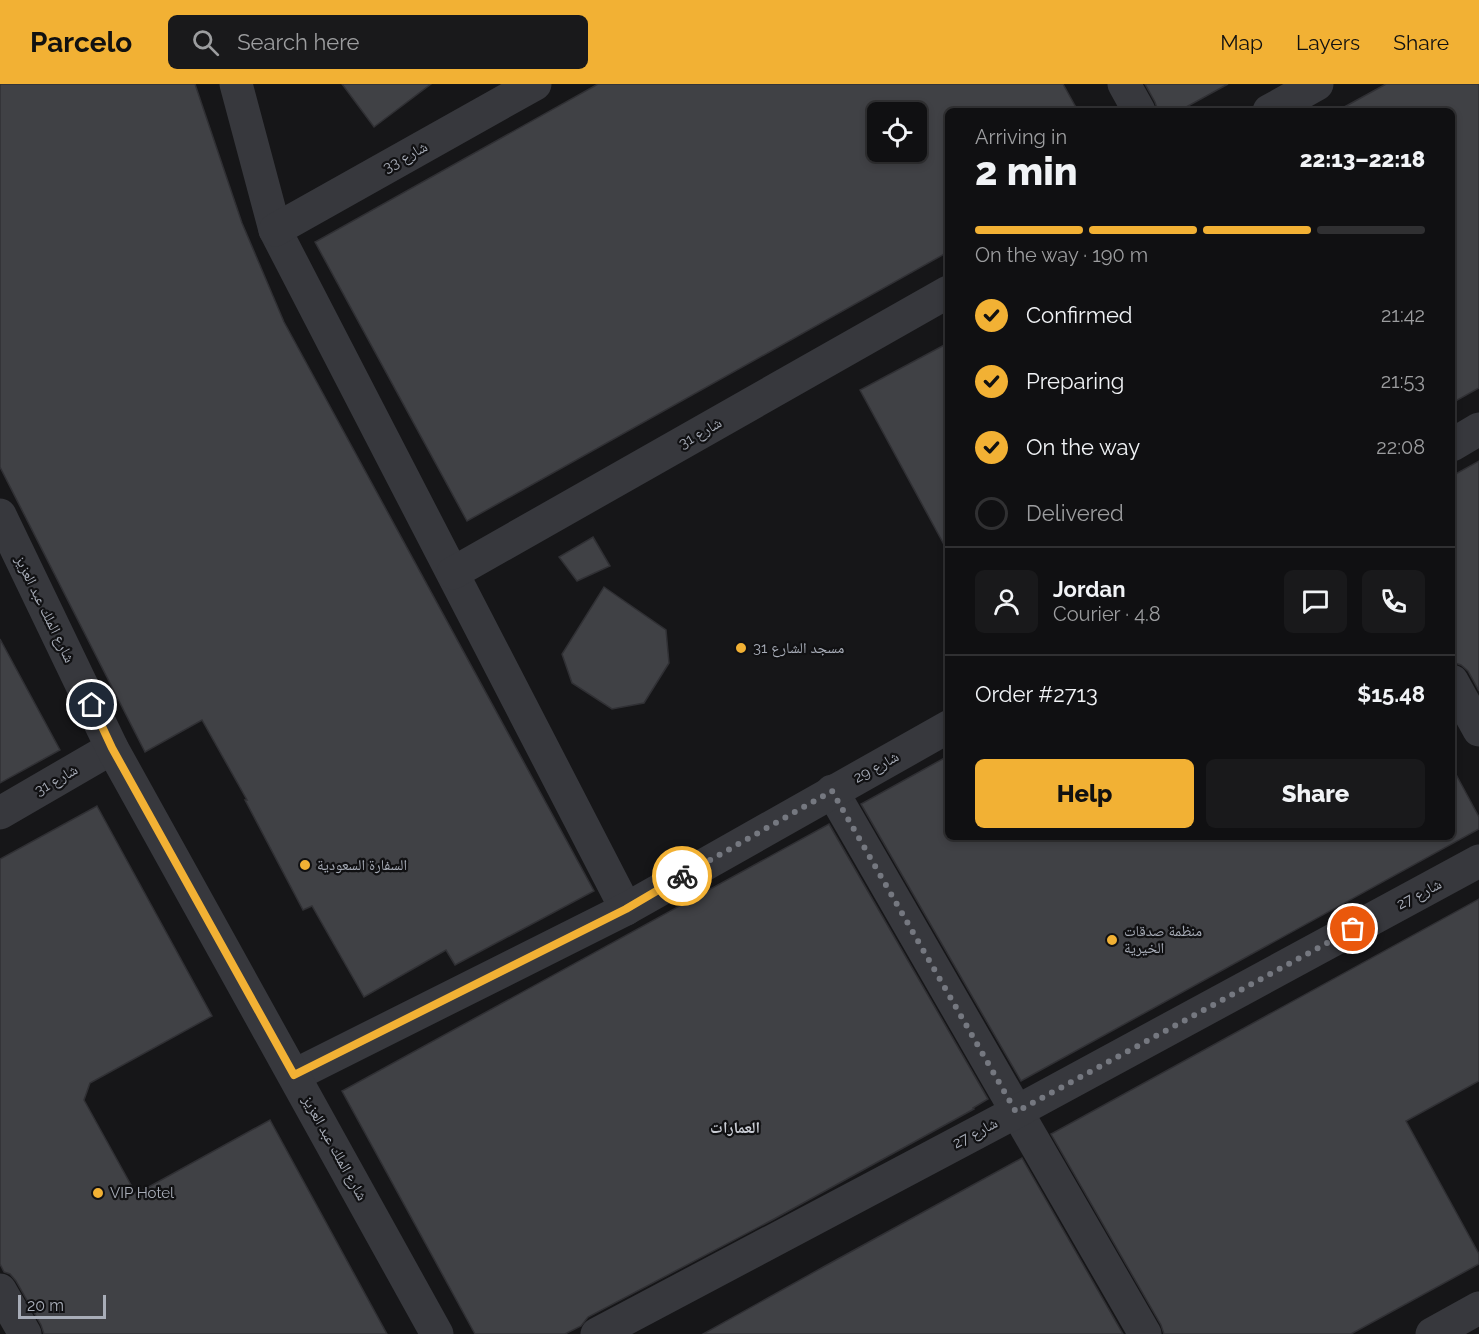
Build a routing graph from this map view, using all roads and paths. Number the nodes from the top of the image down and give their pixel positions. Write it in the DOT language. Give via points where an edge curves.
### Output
graph roads {
  1 [pos="236,84"];
  2 [pos="535,84"];
  3 [pos="1124,84"];
  4 [pos="1317,84"];
  5 [pos="1137,108"];
  6 [pos="1274,108"];
  7 [pos="275,230"];
  8 [pos="945,294"];
  9 [pos="1479,429"];
  10 [pos="1455,443"];
  11 [pos="0,515"];
  12 [pos="453,573"];
  13 [pos="1455,686"];
  14 [pos="945,729"];
  15 [pos="1479,730"];
  16 [pos="112,748"];
  17 [pos="832,791"];
  18 [pos="0,813"];
  19 [pos="1479,861"];
  20 [pos="626,909"];
  21 [pos="294,1075"];
  22 [pos="1016,1112"];
  23 [pos="0,1290"];
  24 [pos="1479,1308"];
  25 [pos="25,1334"];
  26 [pos="437,1334"];
  27 [pos="597,1334"];
  28 [pos="1145,1334"];
  29 [pos="1432,1334"];
  1 -- 7 [label="street"];
  2 -- 7 [label="street, شارع 33"];
  3 -- 5 [label="street"];
  4 -- 6 [label="street"];
  7 -- 12 [label="street"];
  8 -- 12 [label="street, شارع 31"];
  9 -- 10 [label="street"];
  11 -- 16 [label="street, شارع الملك عبد العزيز"];
  12 -- 20 [label="street"];
  13 -- 15 [label="street"];
  14 -- 17 [label="street, شارع 29"];
  16 -- 18 [label="street, شارع 31"];
  16 -- 21 [label="street, شارع الملك عبد العزيز"];
  17 -- 20 [label="street, شارع 29"];
  17 -- 22 [label="street"];
  19 -- 22 [label="street, شارع 27"];
  20 -- 21 [label="street, شارع 29"];
  21 -- 26 [label="street, شارع الملك عبد العزيز"];
  22 -- 27 [label="street, شارع 27"];
  22 -- 28 [label="street"];
  23 -- 25 [label="street"];
  24 -- 29 [label="street"];
}
